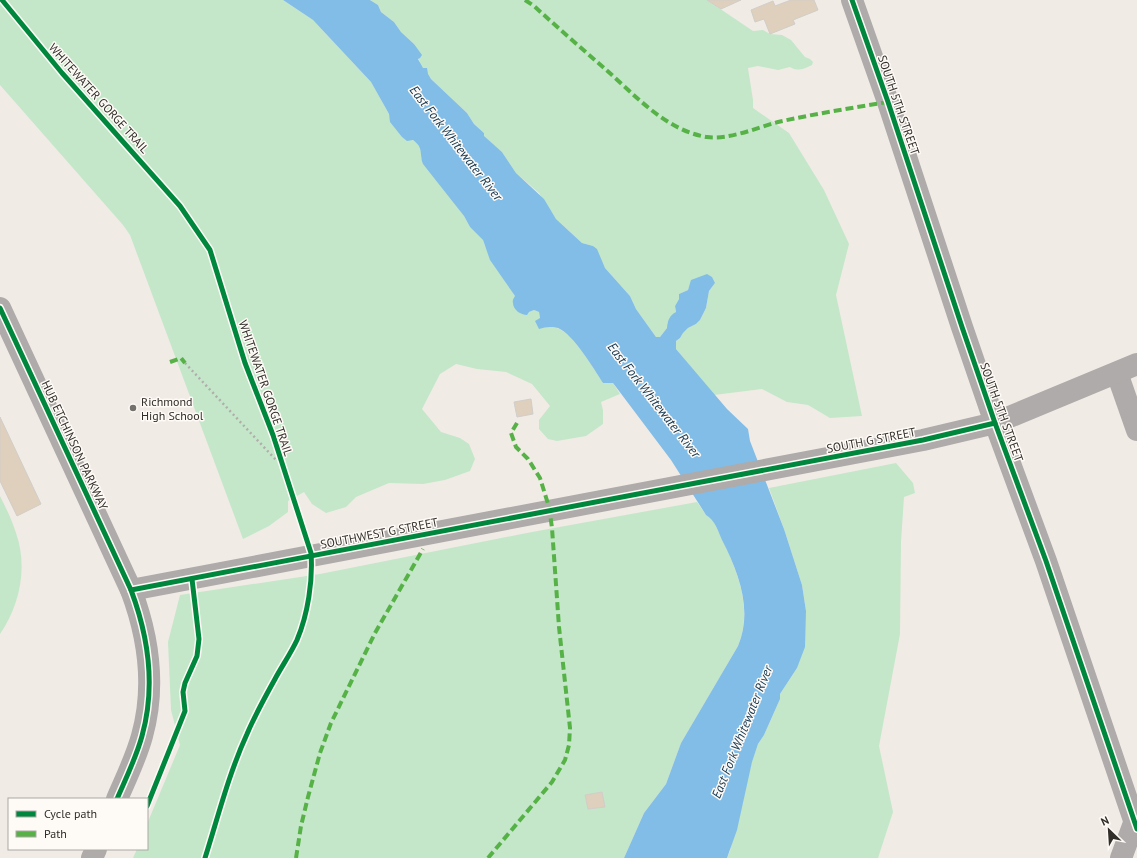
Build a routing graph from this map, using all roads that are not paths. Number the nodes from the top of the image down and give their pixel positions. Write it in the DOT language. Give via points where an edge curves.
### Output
graph roads {
  1 [pos="852,0"];
  2 [pos="0,308"];
  3 [pos="1137,364"];
  4 [pos="1117,373"];
  5 [pos="995,423"];
  6 [pos="1137,430"];
  7 [pos="749,473"];
  8 [pos="131,590"];
  9 [pos="117,798"];
  10 [pos="1136,826"];
  11 [pos="1121,858"];
  1 -- 5 [label="street, SOUTH 5TH STREET"];
  2 -- 8 [label="street, HUB ETCHINSON PARKWAY"];
  3 -- 4 [label="street, SOUTH G STREET"];
  4 -- 5 [label="street, SOUTH G STREET"];
  4 -- 6 [label="street"];
  5 -- 7 [label="street, SOUTH G STREET" via="923,440"];
  5 -- 10 [label="street, SOUTH 5TH STREET" via="1046,561"];
  7 -- 8 [label="street, SOUTHWEST G STREET"];
  8 -- 9 [label="street" via="146,638 150,687 142,736"];
  10 -- 11 [label="street"];
}
